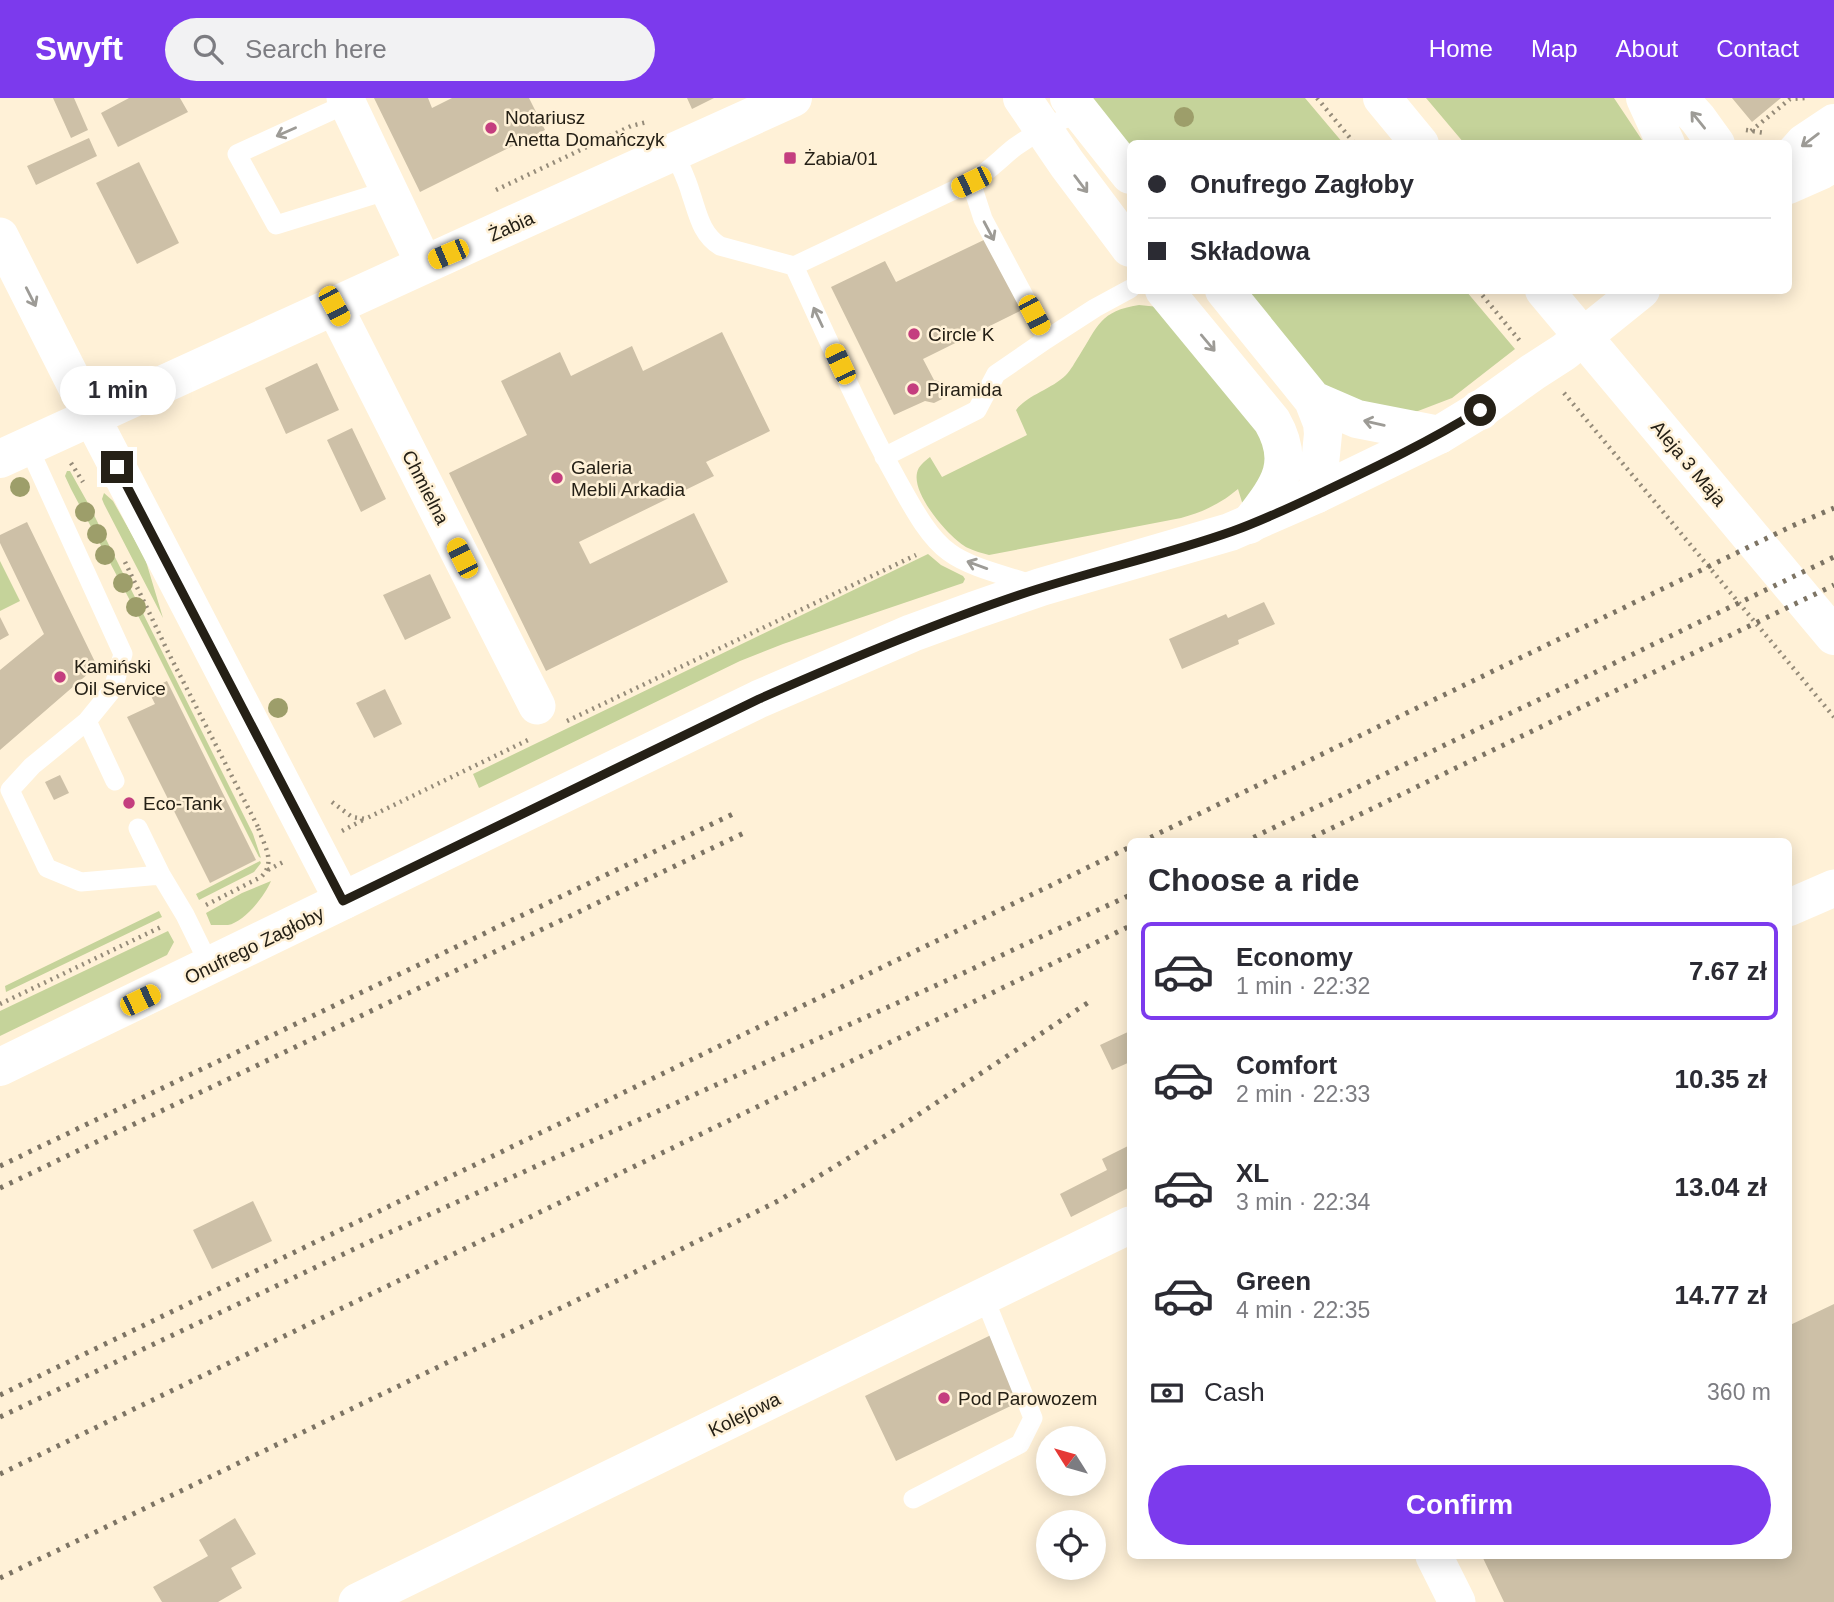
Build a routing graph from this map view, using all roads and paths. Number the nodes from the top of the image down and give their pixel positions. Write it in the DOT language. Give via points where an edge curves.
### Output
graph roads {
  1 [pos="793,98"];
  2 [pos="1317,98"];
  3 [pos="1382,98"];
  4 [pos="1645,98"];
  5 [pos="1679,98"];
  6 [pos="1816,98"];
  7 [pos="346,101"];
  8 [pos="1075,105"];
  9 [pos="1031,113"];
  10 [pos="1834,123"];
  11 [pos="1733,137"];
  12 [pos="1352,140"];
  13 [pos="1417,140"];
  14 [pos="1664,140"];
  15 [pos="674,152"];
  16 [pos="1792,156"];
  17 [pos="1834,162"];
  18 [pos="1127,171"];
  19 [pos="971,182"];
  20 [pos="1792,183"];
  21 [pos="389,190"];
  22 [pos="0,236"];
  23 [pos="1127,244"];
  24 [pos="424,264"];
  25 [pos="794,266"];
  26 [pos="1127,291"];
  27 [pos="1167,294"];
  28 [pos="1227,294"];
  29 [pos="1481,294"];
  30 [pos="1547,294"];
  31 [pos="1637,294"];
  32 [pos="334,306"];
  33 [pos="1046,339"];
  34 [pos="1522,344"];
  35 [pos="1558,386"];
  36 [pos="1313,400"];
  37 [pos="91,416"];
  38 [pos="1439,435"];
  39 [pos="14,453"];
  40 [pos="884,457"];
  41 [pos="1317,494"];
  42 [pos="1250,525"];
  43 [pos="939,544"];
  44 [pos="1041,587"];
  45 [pos="1834,636"];
  46 [pos="1834,717"];
  47 [pos="87,721"];
  48 [pos="544,723"];
  49 [pos="116,781"];
  50 [pos="331,801"];
  51 [pos="138,828"];
  52 [pos="160,875"];
  53 [pos="1834,888"];
  54 [pos="343,901"];
  55 [pos="1792,906"];
  56 [pos="210,966"];
  57 [pos="0,1068"];
  58 [pos="1127,1226"];
  59 [pos="984,1297"];
  60 [pos="913,1499"];
  61 [pos="1436,1559"];
  62 [pos="357,1602"];
  63 [pos="1457,1602"];
  1 -- 15 [label="main road, Żabia"];
  2 -- 12 [label="path"];
  3 -- 13 [label="main road"];
  4 -- 14 [label="main road"];
  11 -- 5 [label="main road, one-way" via="1698,119"];
  6 -- 11 [label="path" via="1790,99"];
  7 -- 21 [label="street"];
  7 -- 21 [label="lane, one-way" via="237,153 276,225"];
  8 -- 9 [label="lane"];
  8 -- 18 [label="main road"];
  9 -- 19 [label="lane" via="1013,149"];
  9 -- 23 [label="main road, one-way"];
  10 -- 16 [label="main road, one-way"];
  15 -- 24 [label="main road, Żabia"];
  15 -- 25 [label="lane" via="712,241"];
  17 -- 20 [label="main road"];
  19 -- 25 [label="lane"];
  19 -- 33 [label="lane, one-way" via="983,219"];
  21 -- 24 [label="street"];
  22 -- 37 [label="street, one-way"];
  24 -- 32 [label="main road, Żabia"];
  40 -- 25 [label="lane, one-way"];
  26 -- 33 [label="lane"];
  27 -- 42 [label="main road, one-way" via="1272,421 1282,442 1284,463 1276,489"];
  28 -- 36 [label="main road"];
  29 -- 34 [label="path"];
  30 -- 45 [label="main road, Aleja 3 Maja"];
  31 -- 38 [label="main road, Onufrego Zagłoby" via="1564,352"];
  32 -- 37 [label="main road, Żabia"];
  32 -- 48 [label="street, Chmielna"];
  33 -- 40 [label="lane" via="996,374 977,410"];
  35 -- 46 [label="path"];
  38 -- 36 [label="main road, one-way" via="1357,419"];
  36 -- 41 [label="main road" via="1323,434"];
  37 -- 39 [label="main road, Żabia"];
  37 -- 54 [label="street"];
  38 -- 41 [label="main road, Onufrego Zagłoby"];
  39 -- 47 [label="lane" via="122,654 113,688"];
  40 -- 43 [label="lane"];
  41 -- 42 [label="main road, Onufrego Zagłoby"];
  42 -- 44 [label="main road, Onufrego Zagłoby"];
  44 -- 43 [label="lane, one-way" via="966,561"];
  43 -- 48 [label="path"];
  44 -- 54 [label="main road, Onufrego Zagłoby" via="912,633 759,699"];
  47 -- 49 [label="lane"];
  47 -- 52 [label="lane" via="10,790 47,867 82,882"];
  48 -- 50 [label="path" via="365,819 352,817"];
  51 -- 52 [label="lane"];
  52 -- 56 [label="lane"];
  53 -- 55 [label="street"];
  54 -- 56 [label="main road, Onufrego Zagłoby"];
  56 -- 57 [label="main road, Onufrego Zagłoby"];
  58 -- 59 [label="street, Kolejowa"];
  59 -- 60 [label="lane" via="1033,1418 1020,1444"];
  59 -- 62 [label="street, Kolejowa"];
  61 -- 63 [label="street"];
}
